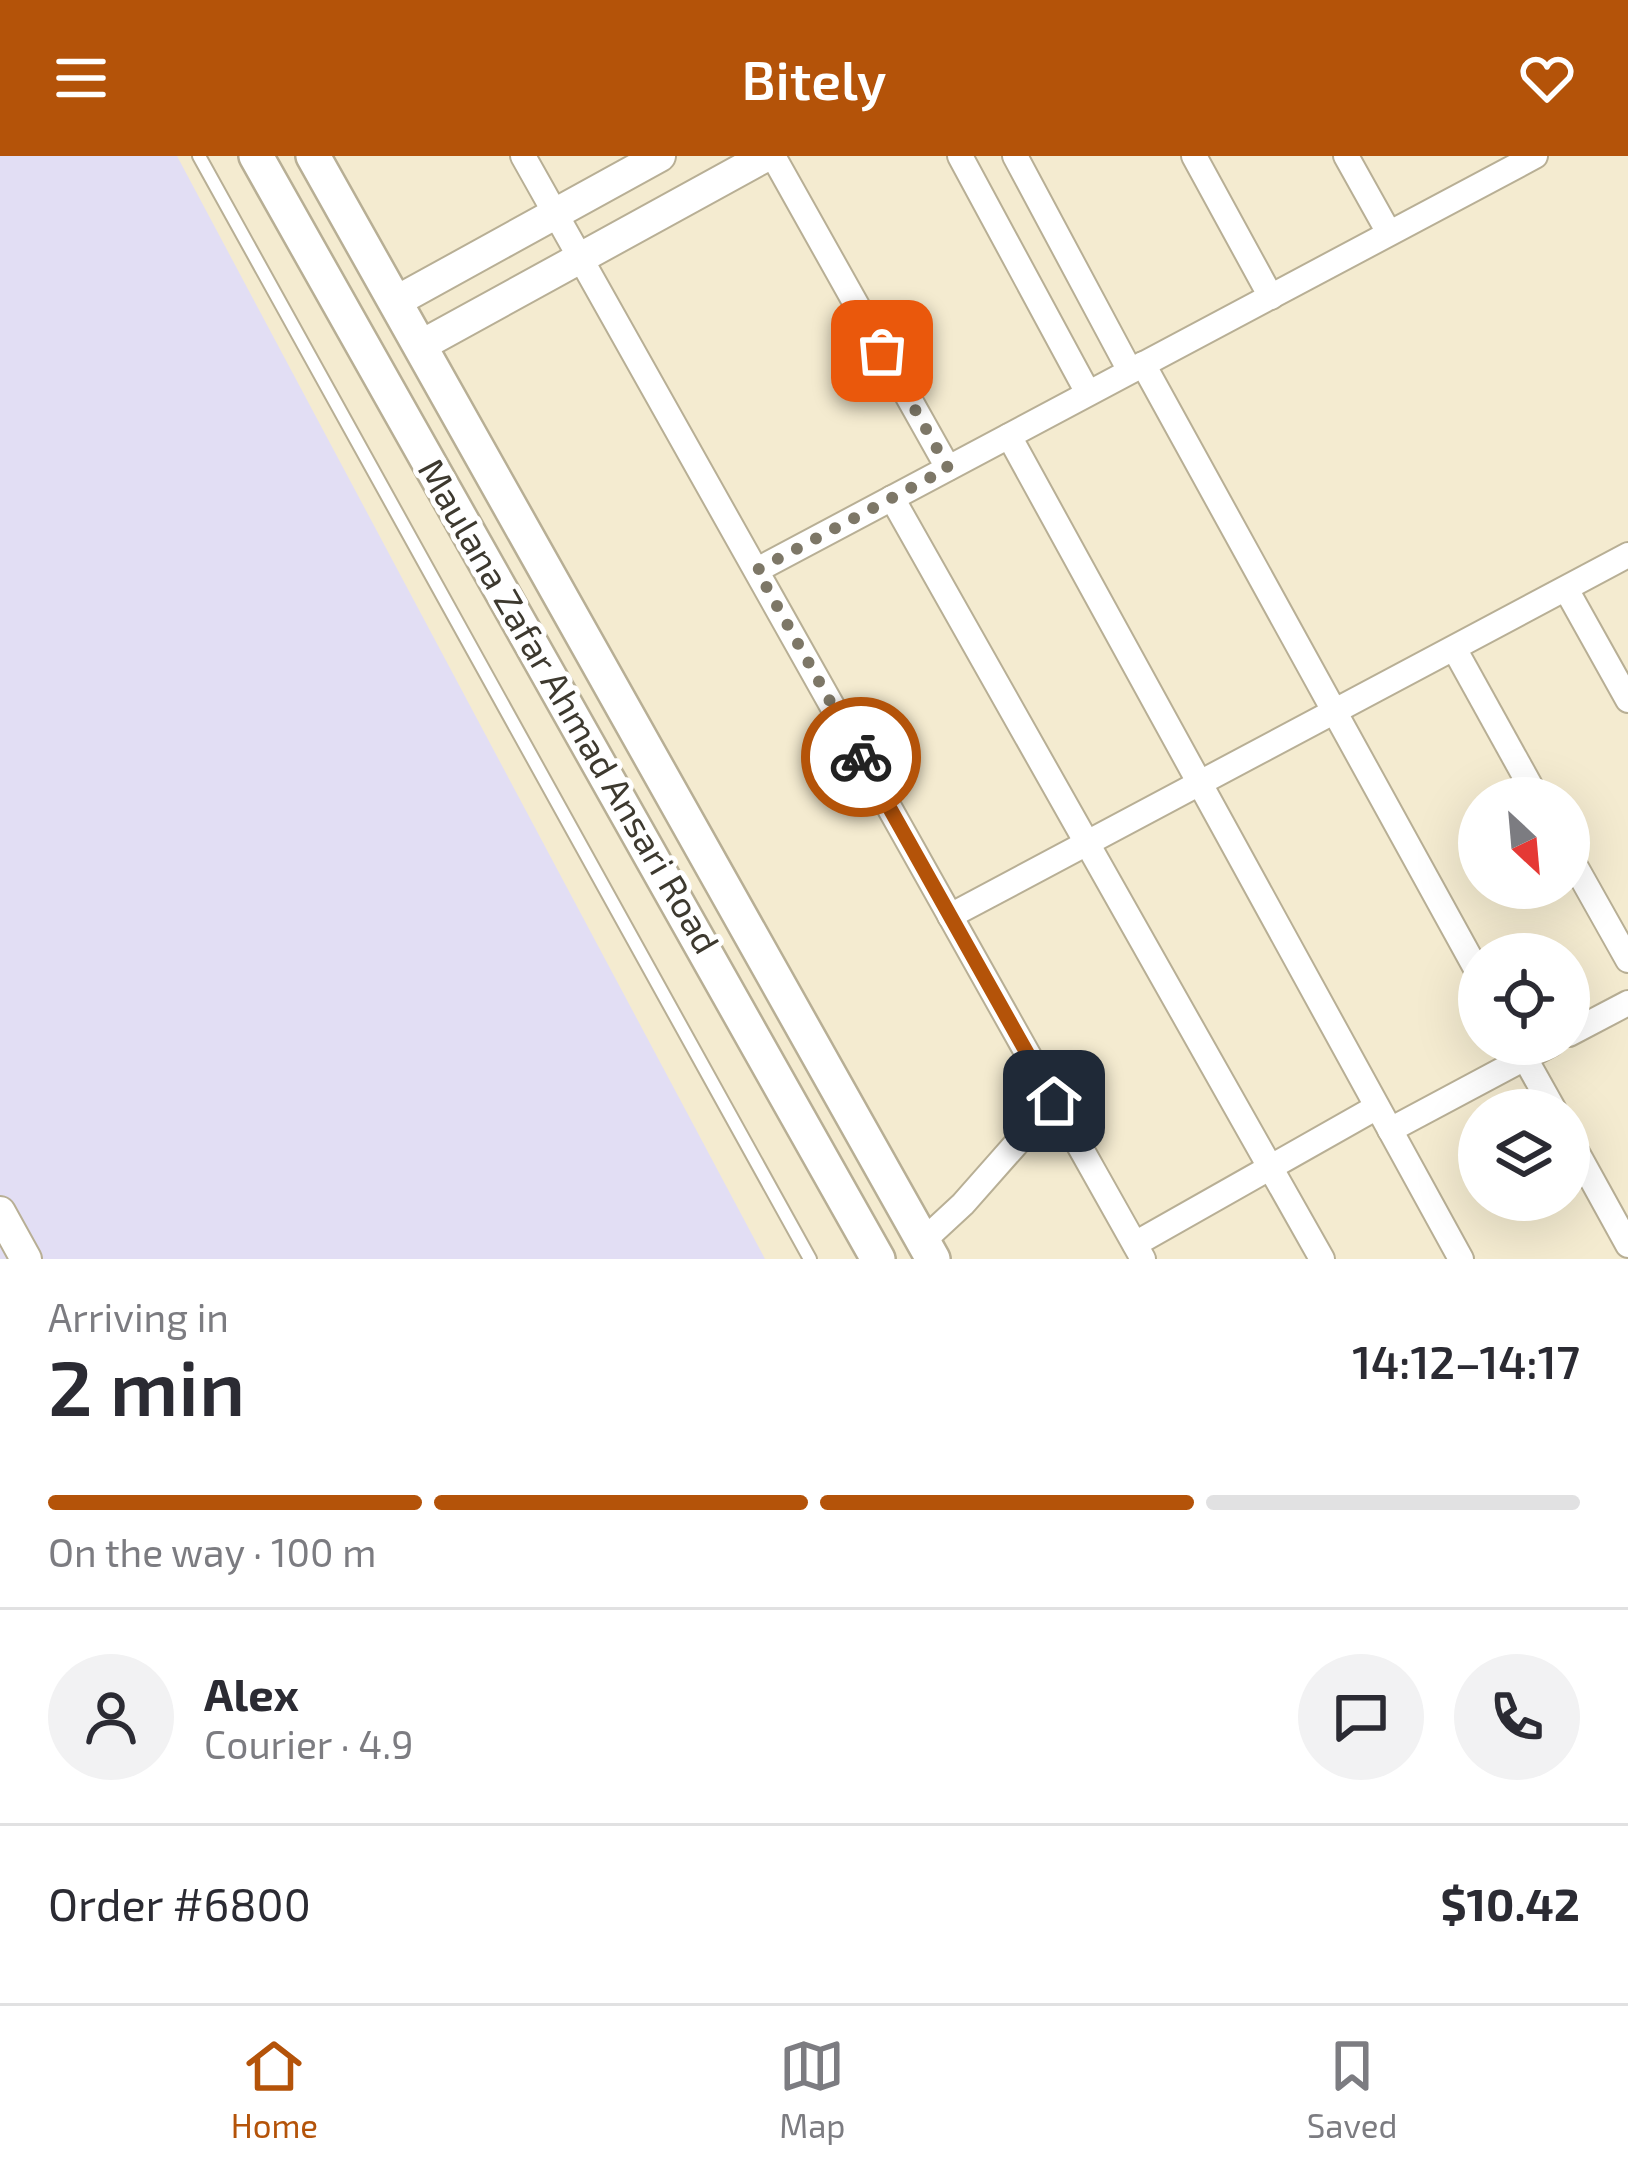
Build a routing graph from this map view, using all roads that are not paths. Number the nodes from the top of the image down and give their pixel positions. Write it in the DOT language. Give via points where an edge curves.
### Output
graph roads {
  1 [pos="199,156"];
  2 [pos="256,156"];
  3 [pos="313,156"];
  4 [pos="523,156"];
  5 [pos="660,156"];
  6 [pos="769,156"];
  7 [pos="960,156"];
  8 [pos="1015,156"];
  9 [pos="1194,156"];
  10 [pos="1346,156"];
  11 [pos="1535,156"];
  12 [pos="1491,166"];
  13 [pos="556,215"];
  14 [pos="1389,233"];
  15 [pos="581,259"];
  16 [pos="1270,297"];
  17 [pos="395,302"];
  18 [pos="420,346"];
  19 [pos="1137,368"];
  20 [pos="1088,393"];
  21 [pos="1009,436"];
  22 [pos="948,468"];
  23 [pos="892,498"];
  24 [pos="1628,556"];
  25 [pos="757,570"];
  26 [pos="1566,590"];
  27 [pos="1455,650"];
  28 [pos="1628,700"];
  29 [pos="1336,714"];
  30 [pos="1525,777"];
  31 [pos="1199,786"];
  32 [pos="1086,845"];
  33 [pos="1590,892"];
  34 [pos="950,916"];
  35 [pos="1458,936"];
  36 [pos="1628,960"];
  37 [pos="1628,1003"];
  38 [pos="1590,1023"];
  39 [pos="1498,1065"];
  40 [pos="1054,1101"];
  41 [pos="1377,1107"];
  42 [pos="1390,1130"];
  43 [pos="1270,1166"];
  44 [pos="1590,1176"];
  45 [pos="0,1212"];
  46 [pos="1628,1245"];
  47 [pos="928,1250"];
  48 [pos="1139,1252"];
  49 [pos="26,1259"];
  50 [pos="810,1259"];
  51 [pos="878,1259"];
  52 [pos="1322,1259"];
  53 [pos="1461,1259"];
  1 -- 50 [label="lane"];
  2 -- 51 [label="main road, Maulana Zafar Ahmad Ansari Road"];
  3 -- 17 [label="main road, Maulana Zafar Ahmad Ansari Road"];
  4 -- 13 [label="street"];
  5 -- 13 [label="street"];
  6 -- 15 [label="street"];
  6 -- 22 [label="street"];
  7 -- 20 [label="street"];
  8 -- 19 [label="street"];
  9 -- 16 [label="street"];
  10 -- 14 [label="street"];
  11 -- 12 [label="street"];
  12 -- 14 [label="street"];
  13 -- 15 [label="street"];
  13 -- 17 [label="street"];
  14 -- 16 [label="street"];
  15 -- 18 [label="street"];
  15 -- 25 [label="street"];
  16 -- 19 [label="street"];
  17 -- 18 [label="main road, Maulana Zafar Ahmad Ansari Road"];
  18 -- 47 [label="main road, Maulana Zafar Ahmad Ansari Road"];
  19 -- 20 [label="street"];
  19 -- 29 [label="street"];
  20 -- 21 [label="street"];
  21 -- 22 [label="street"];
  21 -- 31 [label="street"];
  22 -- 23 [label="street"];
  23 -- 25 [label="street"];
  23 -- 32 [label="street"];
  24 -- 26 [label="street"];
  25 -- 34 [label="street"];
  26 -- 27 [label="street"];
  26 -- 28 [label="street"];
  27 -- 29 [label="street"];
  27 -- 30 [label="street"];
  29 -- 31 [label="street"];
  29 -- 35 [label="street"];
  31 -- 32 [label="street"];
  31 -- 41 [label="street"];
  32 -- 34 [label="street"];
  32 -- 43 [label="street"];
  33 -- 36 [label="street"];
  34 -- 40 [label="street"];
  37 -- 38 [label="street"];
  39 -- 42 [label="street"];
  40 -- 47 [label="street"];
  40 -- 48 [label="street"];
  41 -- 42 [label="street"];
  41 -- 43 [label="street"];
  42 -- 53 [label="street"];
  43 -- 48 [label="street"];
  43 -- 52 [label="street"];
  44 -- 46 [label="street"];
  45 -- 49 [label="street"];
}
